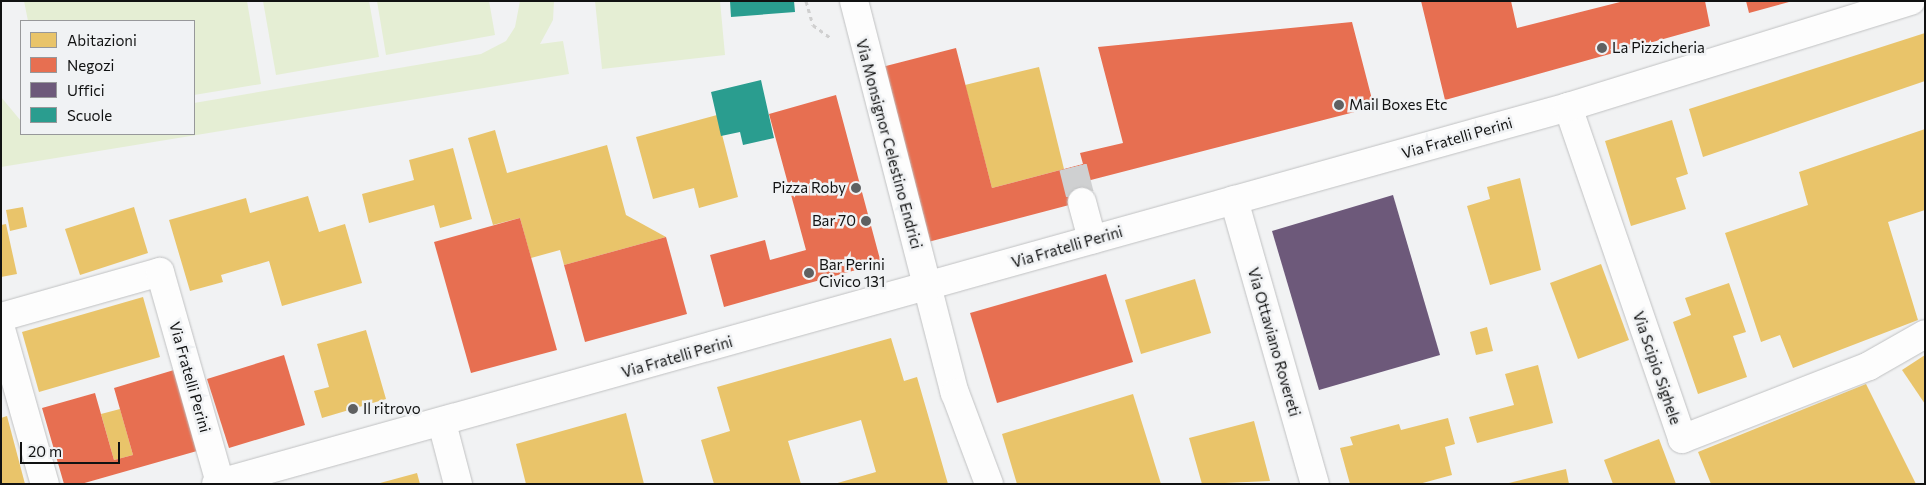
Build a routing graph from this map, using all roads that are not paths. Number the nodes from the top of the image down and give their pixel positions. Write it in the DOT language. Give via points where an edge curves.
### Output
graph roads {
  1 [pos="854,1"];
  2 [pos="1911,1"];
  3 [pos="1568,106"];
  4 [pos="1234,200"];
  5 [pos="1082,202"];
  6 [pos="1092,240"];
  7 [pos="926,286"];
  8 [pos="1,317"];
  9 [pos="1,329"];
  10 [pos="1925,334"];
  11 [pos="442,423"];
  12 [pos="218,483"];
  13 [pos="45,484"];
  14 [pos="458,484"];
  15 [pos="989,484"];
  16 [pos="1314,484"];
  1 -- 7 [label="street, Via Monsignor Celestino Endrici"];
  2 -- 3 [label="street, Via Fratelli Perini"];
  3 -- 4 [label="street, Via Fratelli Perini"];
  3 -- 10 [label="street, Via Scipio Sighele" via="1682,439 1869,366"];
  4 -- 6 [label="street, Via Fratelli Perini"];
  4 -- 16 [label="street, Via Ottaviano Rovereti"];
  5 -- 6 [label="street"];
  6 -- 7 [label="street, Via Fratelli Perini"];
  7 -- 11 [label="street, Via Fratelli Perini"];
  7 -- 15 [label="street, Via Monsignor Celestino Endrici" via="955,393"];
  8 -- 12 [label="street, Via Fratelli Perini" via="160,272"];
  9 -- 13 [label="street"];
  11 -- 12 [label="street, Via Fratelli Perini"];
  11 -- 14 [label="street"];
}
